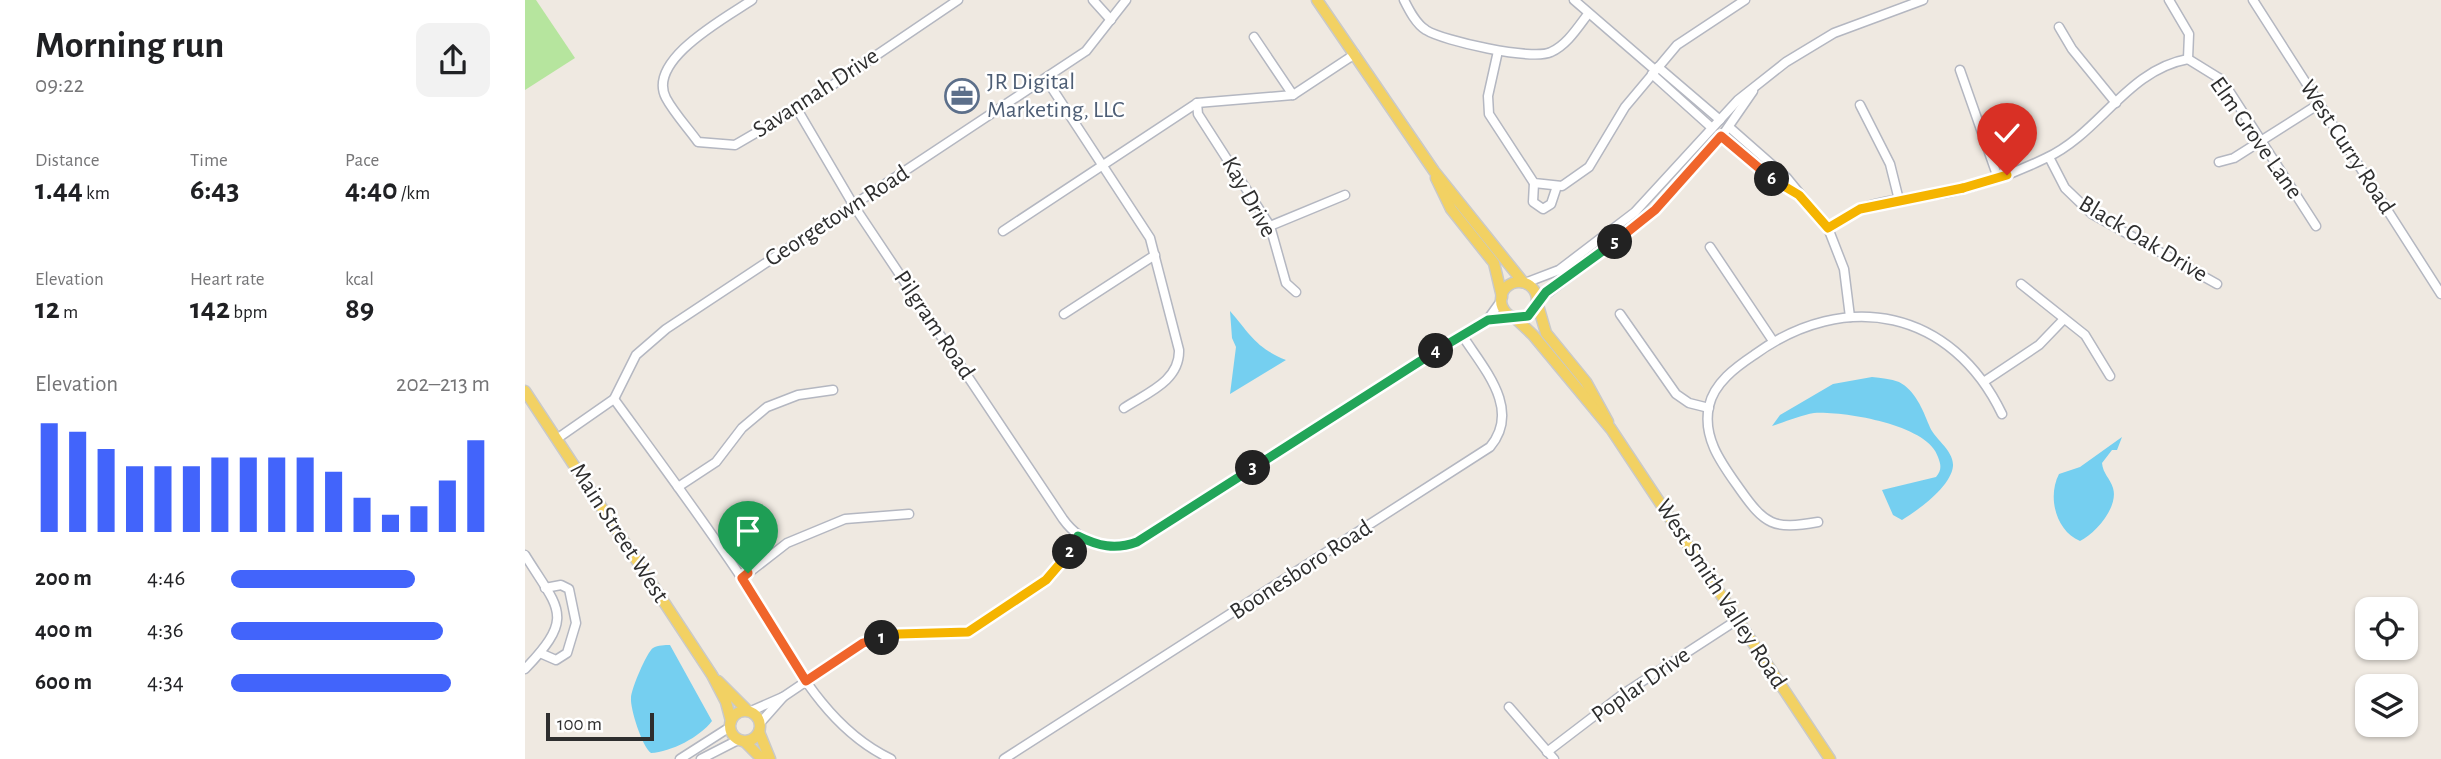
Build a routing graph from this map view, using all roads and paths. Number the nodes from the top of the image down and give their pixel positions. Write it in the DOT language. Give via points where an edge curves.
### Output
graph roads {
  1 [pos="753,0"];
  2 [pos="958,0"];
  3 [pos="1093,0"];
  4 [pos="1126,0"];
  5 [pos="1317,0"];
  6 [pos="1404,0"];
  7 [pos="1574,0"];
  8 [pos="1745,0"];
  9 [pos="1923,0"];
  10 [pos="2169,0"];
  11 [pos="2253,0"];
  12 [pos="1588,14"];
  13 [pos="1111,20"];
  14 [pos="2059,27"];
  15 [pos="1254,37"];
  16 [pos="1498,51"];
  17 [pos="1355,54"];
  18 [pos="2188,59"];
  19 [pos="1960,69"];
  20 [pos="1655,71"];
  21 [pos="1046,79"];
  22 [pos="1754,88"];
  23 [pos="1293,95"];
  24 [pos="1197,103"];
  25 [pos="2116,103"];
  26 [pos="2319,104"];
  27 [pos="1860,105"];
  28 [pos="797,109"];
  29 [pos="1720,120"];
  30 [pos="1729,127"];
  31 [pos="1713,128"];
  32 [pos="1721,136"];
  33 [pos="2261,142"];
  34 [pos="2049,157"];
  35 [pos="2219,162"];
  36 [pos="1102,165"];
  37 [pos="1434,171"];
  38 [pos="1999,178"];
  39 [pos="1534,183"];
  40 [pos="1560,186"];
  41 [pos="1345,195"];
  42 [pos="1799,195"];
  43 [pos="1899,200"];
  44 [pos="854,206"];
  45 [pos="1270,226"];
  46 [pos="2316,226"];
  47 [pos="1828,228"];
  48 [pos="1003,232"];
  49 [pos="1710,247"];
  50 [pos="1156,255"];
  51 [pos="1524,283"];
  52 [pos="2021,284"];
  53 [pos="2217,284"];
  54 [pos="1296,292"];
  55 [pos="2441,294"];
  56 [pos="1501,299"];
  57 [pos="1537,301"];
  58 [pos="1064,314"];
  59 [pos="1620,314"];
  60 [pos="1512,316"];
  61 [pos="1850,317"];
  62 [pos="2064,319"];
  63 [pos="1488,320"];
  64 [pos="1462,335"];
  65 [pos="1773,341"];
  66 [pos="2110,376"];
  67 [pos="1985,382"];
  68 [pos="833,390"];
  69 [pos="525,391"];
  70 [pos="614,399"];
  71 [pos="1124,408"];
  72 [pos="1709,408"];
  73 [pos="2002,414"];
  74 [pos="1611,429"];
  75 [pos="558,439"];
  76 [pos="678,487"];
  77 [pos="909,514"];
  78 [pos="1818,522"];
  79 [pos="1078,536"];
  80 [pos="525,555"];
  81 [pos="742,578"];
  82 [pos="545,588"];
  83 [pos="1737,620"];
  84 [pos="540,653"];
  85 [pos="525,669"];
  86 [pos="712,675"];
  87 [pos="806,681"];
  88 [pos="783,697"];
  89 [pos="1509,707"];
  90 [pos="749,711"];
  91 [pos="730,724"];
  92 [pos="760,727"];
  93 [pos="742,741"];
  94 [pos="1550,756"];
  95 [pos="1827,758"];
  96 [pos="680,759"];
  97 [pos="701,759"];
  98 [pos="762,759"];
  99 [pos="770,759"];
  100 [pos="891,759"];
  101 [pos="1004,759"];
  1 -- 28 [label="street, Savannah Drive" via="688,43 664,74 665,96 698,142 735,145"];
  2 -- 28 [label="street, Savannah Drive"];
  3 -- 13 [label="street"];
  4 -- 13 [label="street, Georgetown Road"];
  5 -- 17 [label="main road"];
  6 -- 16 [label="street" via="1426,30"];
  7 -- 12 [label="street"];
  8 -- 20 [label="street" via="1681,41"];
  9 -- 22 [label="street" via="1834,33"];
  10 -- 18 [label="street" via="2189,34"];
  11 -- 26 [label="street, West Curry Road"];
  12 -- 16 [label="street" via="1566,42 1551,52"];
  12 -- 20 [label="street"];
  13 -- 21 [label="street, Georgetown Road" via="1086,51"];
  14 -- 25 [label="street"];
  15 -- 23 [label="street"];
  16 -- 39 [label="street" via="1487,96 1489,114"];
  17 -- 23 [label="street"];
  17 -- 37 [label="main road"];
  18 -- 25 [label="street" via="2152,70"];
  18 -- 33 [label="street, Elm Grove Lane" via="2222,79"];
  19 -- 38 [label="street"];
  20 -- 29 [label="street"];
  20 -- 31 [label="street"];
  20 -- 40 [label="street" via="1625,107 1589,167"];
  21 -- 36 [label="street"];
  21 -- 44 [label="street, Georgetown Road"];
  22 -- 29 [label="street"];
  22 -- 30 [label="street"];
  23 -- 24 [label="street"];
  24 -- 36 [label="street"];
  24 -- 45 [label="street, Kay Drive" via="1198,114"];
  25 -- 34 [label="street"];
  26 -- 33 [label="street"];
  26 -- 55 [label="street, West Curry Road"];
  27 -- 43 [label="street" via="1890,164"];
  28 -- 44 [label="street, Pilgram Road"];
  29 -- 31 [label="street"];
  30 -- 32 [label="street"];
  30 -- 42 [label="street" via="1787,177"];
  31 -- 51 [label="street" via="1635,212 1559,270"];
  32 -- 42 [label="street" via="1780,186"];
  32 -- 57 [label="street" via="1643,221"];
  33 -- 35 [label="street"];
  33 -- 46 [label="street, Elm Grove Lane"];
  34 -- 38 [label="street"];
  34 -- 53 [label="street, Black Oak Drive" via="2065,188 2092,214"];
  36 -- 48 [label="street"];
  36 -- 50 [label="street" via="1138,218"];
  37 -- 51 [label="main road"];
  37 -- 56 [label="main road" via="1451,209 1494,263"];
  38 -- 43 [label="street"];
  39 -- 40 [label="street"];
  39 -- 40 [label="street" via="1533,202 1543,209 1552,204"];
  41 -- 45 [label="street"];
  42 -- 47 [label="street"];
  43 -- 47 [label="street" via="1860,209"];
  44 -- 70 [label="street, Georgetown Road" via="666,329 636,355"];
  44 -- 79 [label="street, Pilgram Road"];
  45 -- 54 [label="street, Kay Drive" via="1286,283"];
  47 -- 61 [label="street" via="1844,269"];
  49 -- 65 [label="street"];
  50 -- 58 [label="street"];
  50 -- 71 [label="street" via="1179,364 1171,377"];
  51 -- 56 [label="main road" via="1509,285"];
  51 -- 57 [label="main road" via="1534,289"];
  52 -- 62 [label="street"];
  56 -- 60 [label="main road"];
  56 -- 63 [label="street"];
  57 -- 60 [label="main road" via="1528,316"];
  57 -- 74 [label="main road, West Smith Valley Road" via="1546,333 1586,382"];
  59 -- 72 [label="street" via="1676,394"];
  60 -- 63 [label="street"];
  60 -- 74 [label="main road, West Smith Valley Road"];
  61 -- 65 [label="street" via="1816,322"];
  61 -- 67 [label="street" via="1900,321 1924,330 1957,351"];
  62 -- 66 [label="street" via="2089,341"];
  62 -- 67 [label="street" via="2039,345"];
  63 -- 64 [label="street"];
  64 -- 79 [label="street" via="1145,538 1117,547"];
  64 -- 101 [label="street, Boonesboro Road" via="1501,400 1502,424 1490,447"];
  65 -- 72 [label="street" via="1719,385"];
  67 -- 73 [label="street"];
  68 -- 76 [label="street" via="798,395 767,407 741,428 716,462"];
  69 -- 75 [label="main road, Main Street West"];
  70 -- 75 [label="street, Georgetown Road"];
  70 -- 76 [label="street"];
  72 -- 78 [label="street" via="1714,449 1759,515 1783,527"];
  74 -- 83 [label="main road, West Smith Valley Road"];
  75 -- 86 [label="main road, Main Street West"];
  76 -- 81 [label="street"];
  77 -- 81 [label="street" via="845,519 787,543"];
  79 -- 87 [label="street" via="1051,576 968,632 899,634 863,643"];
  80 -- 82 [label="street"];
  81 -- 87 [label="street"];
  82 -- 84 [label="street" via="557,603 558,625"];
  82 -- 84 [label="street" via="561,585 569,589 576,623 567,653 556,660"];
  83 -- 94 [label="street, Poplar Drive" via="1623,694"];
  83 -- 95 [label="main road, West Smith Valley Road"];
  84 -- 85 [label="street"];
  86 -- 90 [label="main road, Main Street West"];
  86 -- 91 [label="main road, Main Street West" via="726,702"];
  87 -- 88 [label="street"];
  87 -- 100 [label="street" via="865,747"];
  88 -- 90 [label="street"];
  88 -- 92 [label="street"];
  89 -- 94 [label="street"];
  90 -- 91 [label="main road" via="737,713"];
  90 -- 92 [label="main road, Main Street West"];
  91 -- 93 [label="main road, Main Street West"];
  91 -- 96 [label="street"];
  92 -- 93 [label="main road"];
  92 -- 99 [label="main road, Main Street West"];
  93 -- 97 [label="street"];
  93 -- 98 [label="main road, Main Street West"];
}
